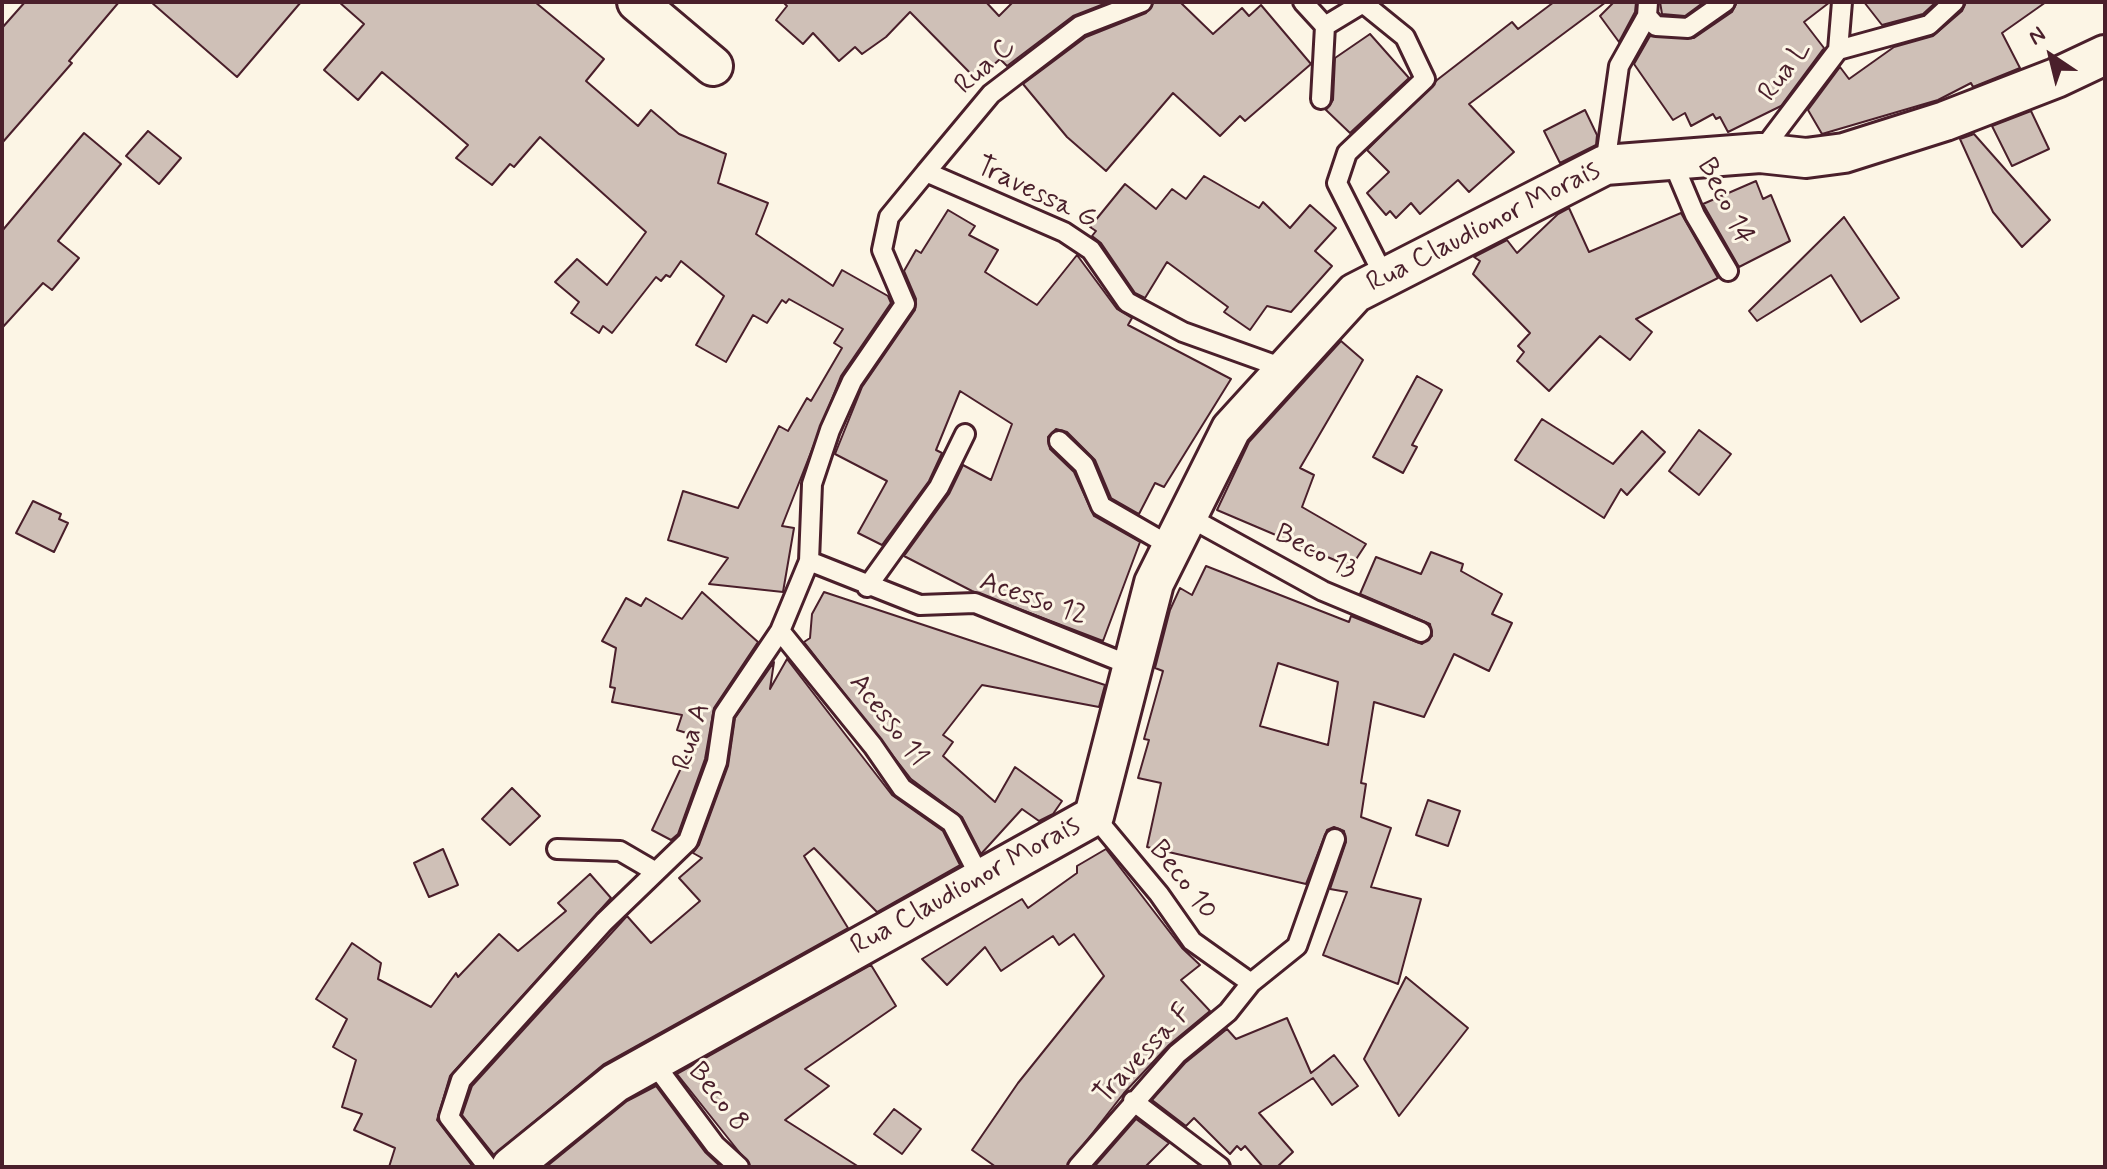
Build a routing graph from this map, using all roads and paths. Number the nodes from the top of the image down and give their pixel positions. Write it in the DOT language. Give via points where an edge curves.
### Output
graph roads {
  1 [pos="637,2"];
  2 [pos="1142,2"];
  3 [pos="1303,2"];
  4 [pos="1725,2"];
  5 [pos="1842,2"];
  6 [pos="1954,2"];
  7 [pos="1647,9"];
  8 [pos="1325,26"];
  9 [pos="1838,50"];
  10 [pos="2105,55"];
  11 [pos="713,66"];
  12 [pos="1321,99"];
  13 [pos="1760,153"];
  14 [pos="1671,158"];
  15 [pos="1605,165"];
  16 [pos="926,172"];
  17 [pos="1728,271"];
  18 [pos="1385,278"];
  19 [pos="1286,369"];
  20 [pos="965,434"];
  21 [pos="1059,441"];
  22 [pos="1180,532"];
  23 [pos="809,561"];
  24 [pos="867,587"];
  25 [pos="780,631"];
  26 [pos="1421,632"];
  27 [pos="1132,666"];
  28 [pos="1094,816"];
  29 [pos="1335,839"];
  30 [pos="557,849"];
  31 [pos="656,872"];
  32 [pos="981,879"];
  33 [pos="1251,983"];
  34 [pos="653,1062"];
  35 [pos="1133,1101"];
  36 [pos="530,1162"];
  37 [pos="488,1167"];
  38 [pos="739,1167"];
  39 [pos="1078,1167"];
  40 [pos="1220,1167"];
  1 -- 11 [label="street"];
  2 -- 16 [label="lane, Rua C" via="1080,26 991,94"];
  3 -- 8 [label="lane"];
  4 -- 7 [label="lane" via="1688,28 1656,26"];
  5 -- 9 [label="lane"];
  6 -- 9 [label="lane, Rua L" via="1929,25"];
  7 -- 15 [label="lane" via="1619,66"];
  8 -- 12 [label="lane"];
  8 -- 18 [label="lane" via="1363,3 1405,37 1425,79 1347,153 1337,183"];
  9 -- 13 [label="lane, Rua L"];
  10 -- 13 [label="street, Rua Claudionor Morais" via="1945,121 1844,153 1806,158"];
  13 -- 14 [label="street, Rua Claudionor Morais"];
  14 -- 15 [label="street, Rua Claudionor Morais"];
  14 -- 17 [label="lane, Beco 14" via="1695,215"];
  15 -- 18 [label="street, Rua Claudionor Morais"];
  16 -- 19 [label="lane, Travessa G" via="1064,232 1091,250 1127,302 1183,332"];
  16 -- 23 [label="lane, Rua A" via="889,217 882,250 905,304 852,381 830,430 812,484"];
  18 -- 19 [label="street, Rua Claudionor Morais" via="1355,293"];
  19 -- 22 [label="street, Rua Claudionor Morais" via="1231,429"];
  20 -- 24 [label="lane" via="939,487"];
  21 -- 22 [label="lane, Beco 13" via="1084,465 1101,506"];
  22 -- 26 [label="lane, Beco 13"];
  22 -- 27 [label="street, Rua Claudionor Morais" via="1154,583"];
  23 -- 24 [label="lane, Acesso 12"];
  23 -- 25 [label="lane, Rua A"];
  24 -- 27 [label="lane, Acesso 12" via="920,605 975,603"];
  25 -- 31 [label="lane, Rua A" via="724,714 717,762 688,841"];
  25 -- 32 [label="lane, Acesso 11" via="902,788 952,823"];
  27 -- 28 [label="street, Rua Claudionor Morais"];
  28 -- 32 [label="street, Rua Claudionor Morais"];
  28 -- 33 [label="lane, Beco 10" via="1192,941"];
  29 -- 33 [label="lane" via="1297,946"];
  30 -- 31 [label="lane" via="620,851"];
  31 -- 37 [label="lane, Rua A" via="461,1080 449,1117"];
  32 -- 34 [label="street, Rua Claudionor Morais"];
  33 -- 35 [label="lane, Travessa F" via="1228,1012 1177,1054"];
  34 -- 36 [label="street, Rua Claudionor Morais" via="615,1083"];
  34 -- 38 [label="lane, Beco 8" via="715,1145"];
  35 -- 39 [label="lane, Travessa F"];
  35 -- 40 [label="lane"];
}
